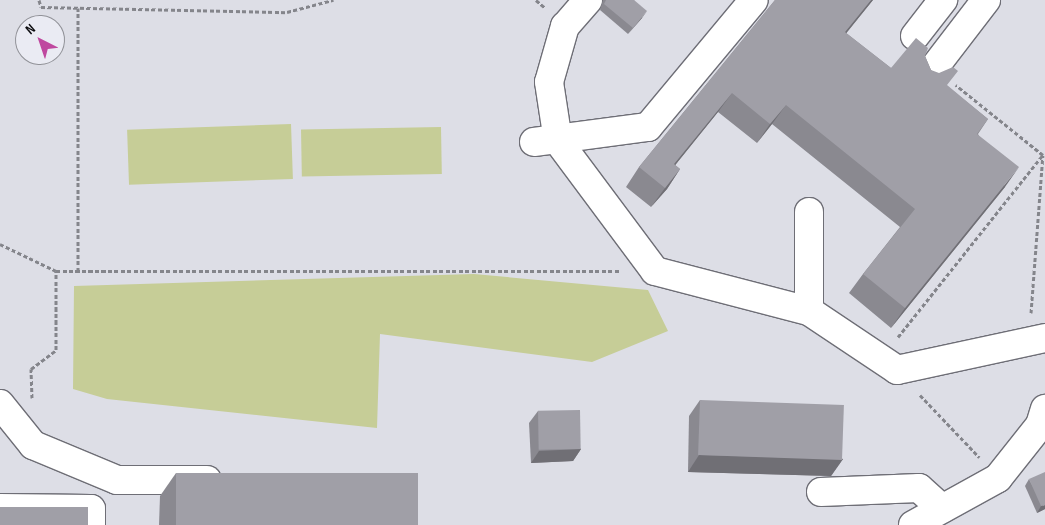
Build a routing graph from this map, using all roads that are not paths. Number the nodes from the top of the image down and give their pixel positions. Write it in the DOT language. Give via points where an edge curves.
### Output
graph roads {
  1 [pos="588,0"];
  2 [pos="754,0"];
  3 [pos="943,0"];
  4 [pos="986,0"];
  5 [pos="915,36"];
  6 [pos="931,72"];
  7 [pos="546,142"];
  8 [pos="809,212"];
  9 [pos="810,311"];
  10 [pos="1041,339"];
  11 [pos="0,404"];
  12 [pos="1043,420"];
  13 [pos="234,481"];
  14 [pos="821,492"];
  15 [pos="0,508"];
  16 [pos="942,509"];
  17 [pos="91,525"];
  18 [pos="913,525"];
  1 -- 7 [label="street" via="565,26 549,82"];
  2 -- 7 [label="street" via="648,126"];
  3 -- 5 [label="street"];
  4 -- 6 [label="street"];
  7 -- 9 [label="street" via="655,270"];
  8 -- 9 [label="street"];
  9 -- 10 [label="street" via="897,370"];
  11 -- 13 [label="street" via="33,445 117,480"];
  12 -- 16 [label="street" via="998,478"];
  14 -- 16 [label="street" via="919,488"];
  15 -- 17 [label="street" via="91,509"];
  16 -- 18 [label="street"];
}
